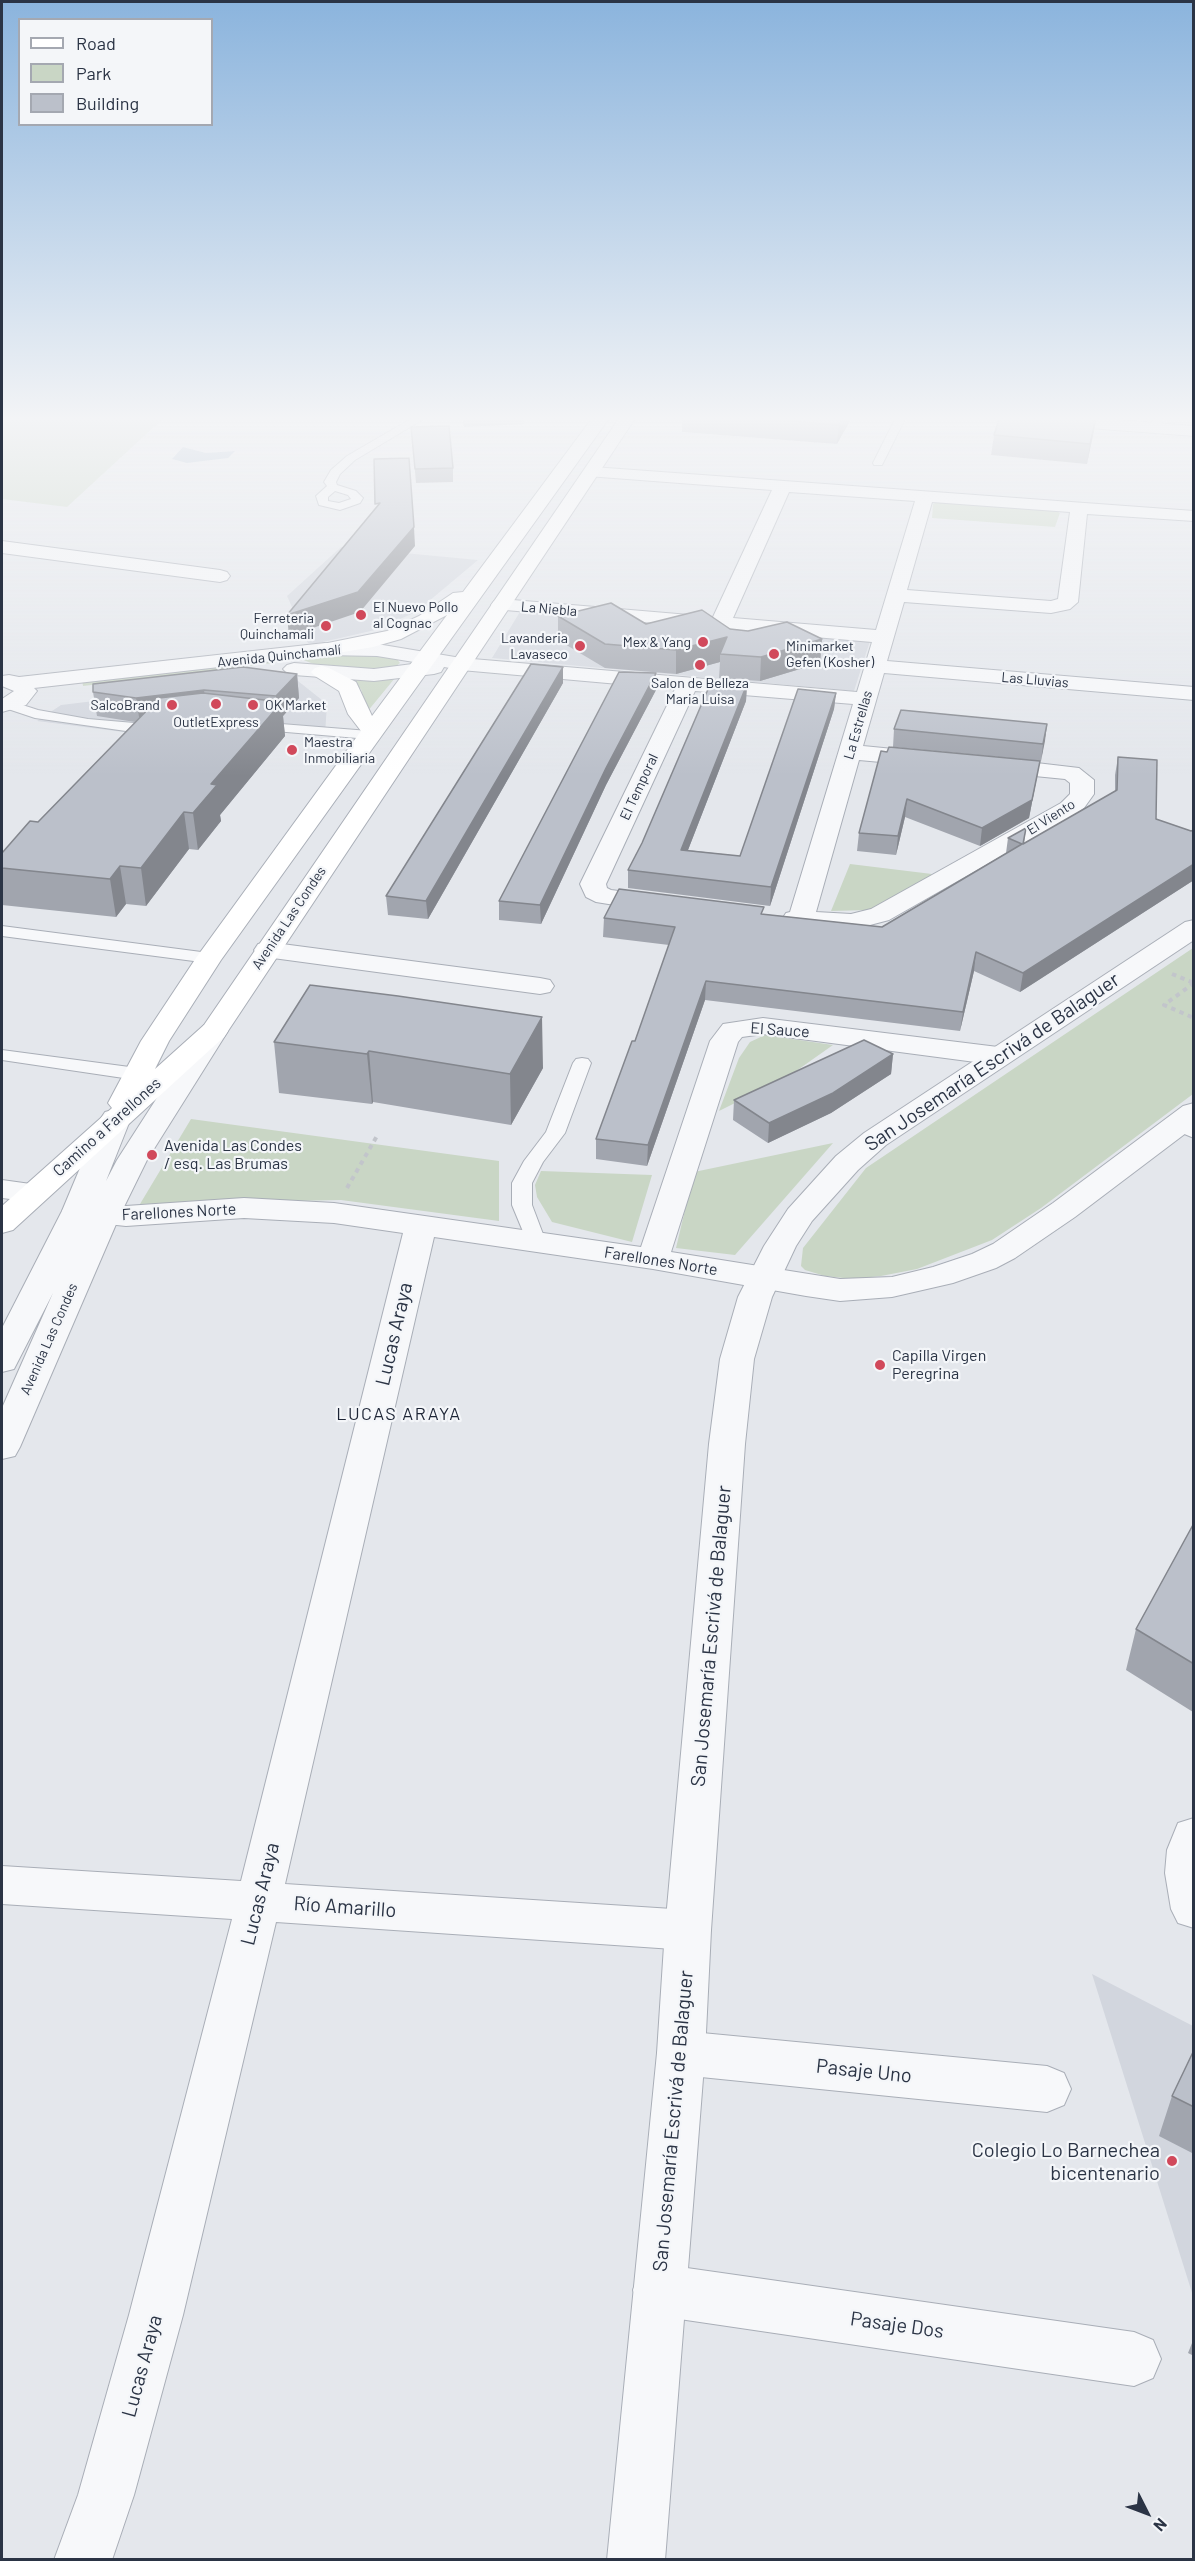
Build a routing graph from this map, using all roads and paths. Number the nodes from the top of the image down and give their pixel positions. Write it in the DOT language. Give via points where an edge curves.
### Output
graph roads {
  1 [pos="514,537"];
  2 [pos="548,537"];
  3 [pos="760,537"];
  4 [pos="913,537"];
  5 [pos="1076,537"];
  6 [pos="2,547"];
  7 [pos="220,576"];
  8 [pos="477,587"];
  9 [pos="896,595"];
  10 [pos="501,605"];
  11 [pos="720,624"];
  12 [pos="884,638"];
  13 [pos="325,649"];
  14 [pos="421,664"];
  15 [pos="461,664"];
  16 [pos="307,665"];
  17 [pos="876,666"];
  18 [pos="688,683"];
  19 [pos="11,694"];
  20 [pos="1194,694"];
  21 [pos="866,699"];
  22 [pos="238,724"];
  23 [pos="171,726"];
  24 [pos="371,733"];
  25 [pos="850,752"];
  26 [pos="945,761"];
  27 [pos="969,763"];
  28 [pos="680,906"];
  29 [pos="769,916"];
  30 [pos="801,920"];
  31 [pos="1194,928"];
  32 [pos="2,931"];
  33 [pos="267,950"];
  34 [pos="209,958"];
  35 [pos="1194,983"];
  36 [pos="540,986"];
  37 [pos="1194,1018"];
  38 [pos="214,1031"];
  39 [pos="2,1055"];
  40 [pos="998,1056"];
  41 [pos="582,1063"];
  42 [pos="137,1074"];
  43 [pos="116,1118"];
  44 [pos="1188,1123"];
  45 [pos="376,1136"];
  46 [pos="2,1189"];
  47 [pos="34,1193"];
  48 [pos="91,1213"];
  49 [pos="334,1213"];
  50 [pos="2,1224"];
  51 [pos="421,1224"];
  52 [pos="536,1242"];
  53 [pos="653,1259"];
  54 [pos="762,1278"];
  55 [pos="6,1346"];
  56 [pos="2,1447"];
  57 [pos="1194,1836"];
  58 [pos="2,1886"];
  59 [pos="259,1901"];
  60 [pos="1194,1909"];
  61 [pos="688,1930"];
  62 [pos="681,2053"];
  63 [pos="1047,2090"];
  64 [pos="659,2290"];
  65 [pos="1134,2359"];
  66 [pos="83,2559"];
  67 [pos="636,2559"];
  1 -- 8 [label="main road, Avenida Las Condes"];
  2 -- 10 [label="main road, Avenida Las Condes"];
  3 -- 11 [label="street"];
  4 -- 9 [label="street, La Estrellas"];
  5 -- 9 [label="street" via="1068,602 1063,605"];
  6 -- 7 [label="street"];
  8 -- 13 [label="main road" via="400,632 374,641"];
  8 -- 14 [label="main road, Avenida Las Condes"];
  9 -- 12 [label="street, La Estrellas"];
  10 -- 11 [label="street, La Niebla"];
  10 -- 15 [label="main road, Avenida Las Condes"];
  11 -- 12 [label="street, La Niebla"];
  12 -- 17 [label="street, La Estrellas"];
  13 -- 14 [label="street, Avenida Quinchamalí" via="377,650"];
  13 -- 16 [label="street, Avenida Quinchamalí"];
  14 -- 15 [label="street, Avenida Quinchamalí"];
  14 -- 16 [label="street, Avenida Quinchamalí" via="374,675"];
  14 -- 24 [label="main road, Avenida Las Condes"];
  15 -- 18 [label="street, Avenida Quinchamalí"];
  15 -- 33 [label="main road, Avenida Las Condes"];
  16 -- 19 [label="street, Avenida Quinchamalí"];
  16 -- 24 [label="main road" via="348,687"];
  17 -- 20 [label="street, Las Lluvias"];
  17 -- 21 [label="street, La Estrellas"];
  18 -- 21 [label="street, Avenida Quinchamalí"];
  18 -- 28 [label="street, El Temporal" via="593,884 595,892 612,899"];
  19 -- 23 [label="lane" via="35,714 140,729"];
  21 -- 25 [label="street, La Estrellas"];
  22 -- 24 [label="lane"];
  24 -- 34 [label="main road, Avenida Las Condes"];
  25 -- 26 [label="street"];
  25 -- 30 [label="street, La Estrellas"];
  27 -- 30 [label="street, El Viento" via="1071,773 1082,780 1082,794 1069,808 880,915 840,923"];
  29 -- 30 [label="street"];
  31 -- 40 [label="street, San Josemaría Escrivá de Balaguer"];
  32 -- 34 [label="lane"];
  33 -- 36 [label="street"];
  33 -- 38 [label="main road, Avenida Las Condes"];
  34 -- 42 [label="main road, Avenida Las Condes"];
  35 -- 37 [label="path" via="1164,1005"];
  38 -- 43 [label="main road, Camino a Farellones"];
  38 -- 48 [label="street, Avenida Las Condes" via="132,1160"];
  39 -- 42 [label="lane"];
  40 -- 53 [label="street, El Sauce" via="763,1026 733,1030 724,1041"];
  40 -- 54 [label="street, San Josemaría Escrivá de Balaguer" via="903,1119 847,1163 800,1216"];
  41 -- 52 [label="lane" via="555,1133 522,1183 522,1205"];
  42 -- 43 [label="main road, Avenida Las Condes"];
  43 -- 47 [label="main road, Camino a Farellones"];
  43 -- 48 [label="street, Avenida Las Condes"];
  44 -- 54 [label="street, Farellones Norte" via="1021,1240 962,1270 863,1290"];
  45 -- 49 [label="path"];
  46 -- 47 [label="street"];
  47 -- 50 [label="main road, Camino a Farellones"];
  48 -- 49 [label="street, Farellones Norte" via="243,1208"];
  48 -- 55 [label="street, Avenida Las Condes"];
  48 -- 56 [label="street, Avenida Las Condes"];
  49 -- 51 [label="street, Farellones Norte"];
  51 -- 52 [label="street, Farellones Norte"];
  51 -- 59 [label="street, Lucas Araya"];
  52 -- 53 [label="street, Farellones Norte"];
  53 -- 54 [label="street, Farellones Norte"];
  54 -- 61 [label="street, San Josemaría Escrivá de Balaguer" via="744,1329 731,1402"];
  57 -- 60 [label="street" via="1187,1874"];
  58 -- 59 [label="street, Río Amarillo"];
  59 -- 61 [label="street, Río Amarillo"];
  59 -- 66 [label="street, Lucas Araya" via="156,2315 106,2495"];
  61 -- 62 [label="street, San Josemaría Escrivá de Balaguer"];
  62 -- 63 [label="street, Pasaje Uno"];
  62 -- 64 [label="street, San Josemaría Escrivá de Balaguer"];
  64 -- 65 [label="street, Pasaje Dos"];
  64 -- 67 [label="street, San Josemaría Escrivá de Balaguer"];
}
